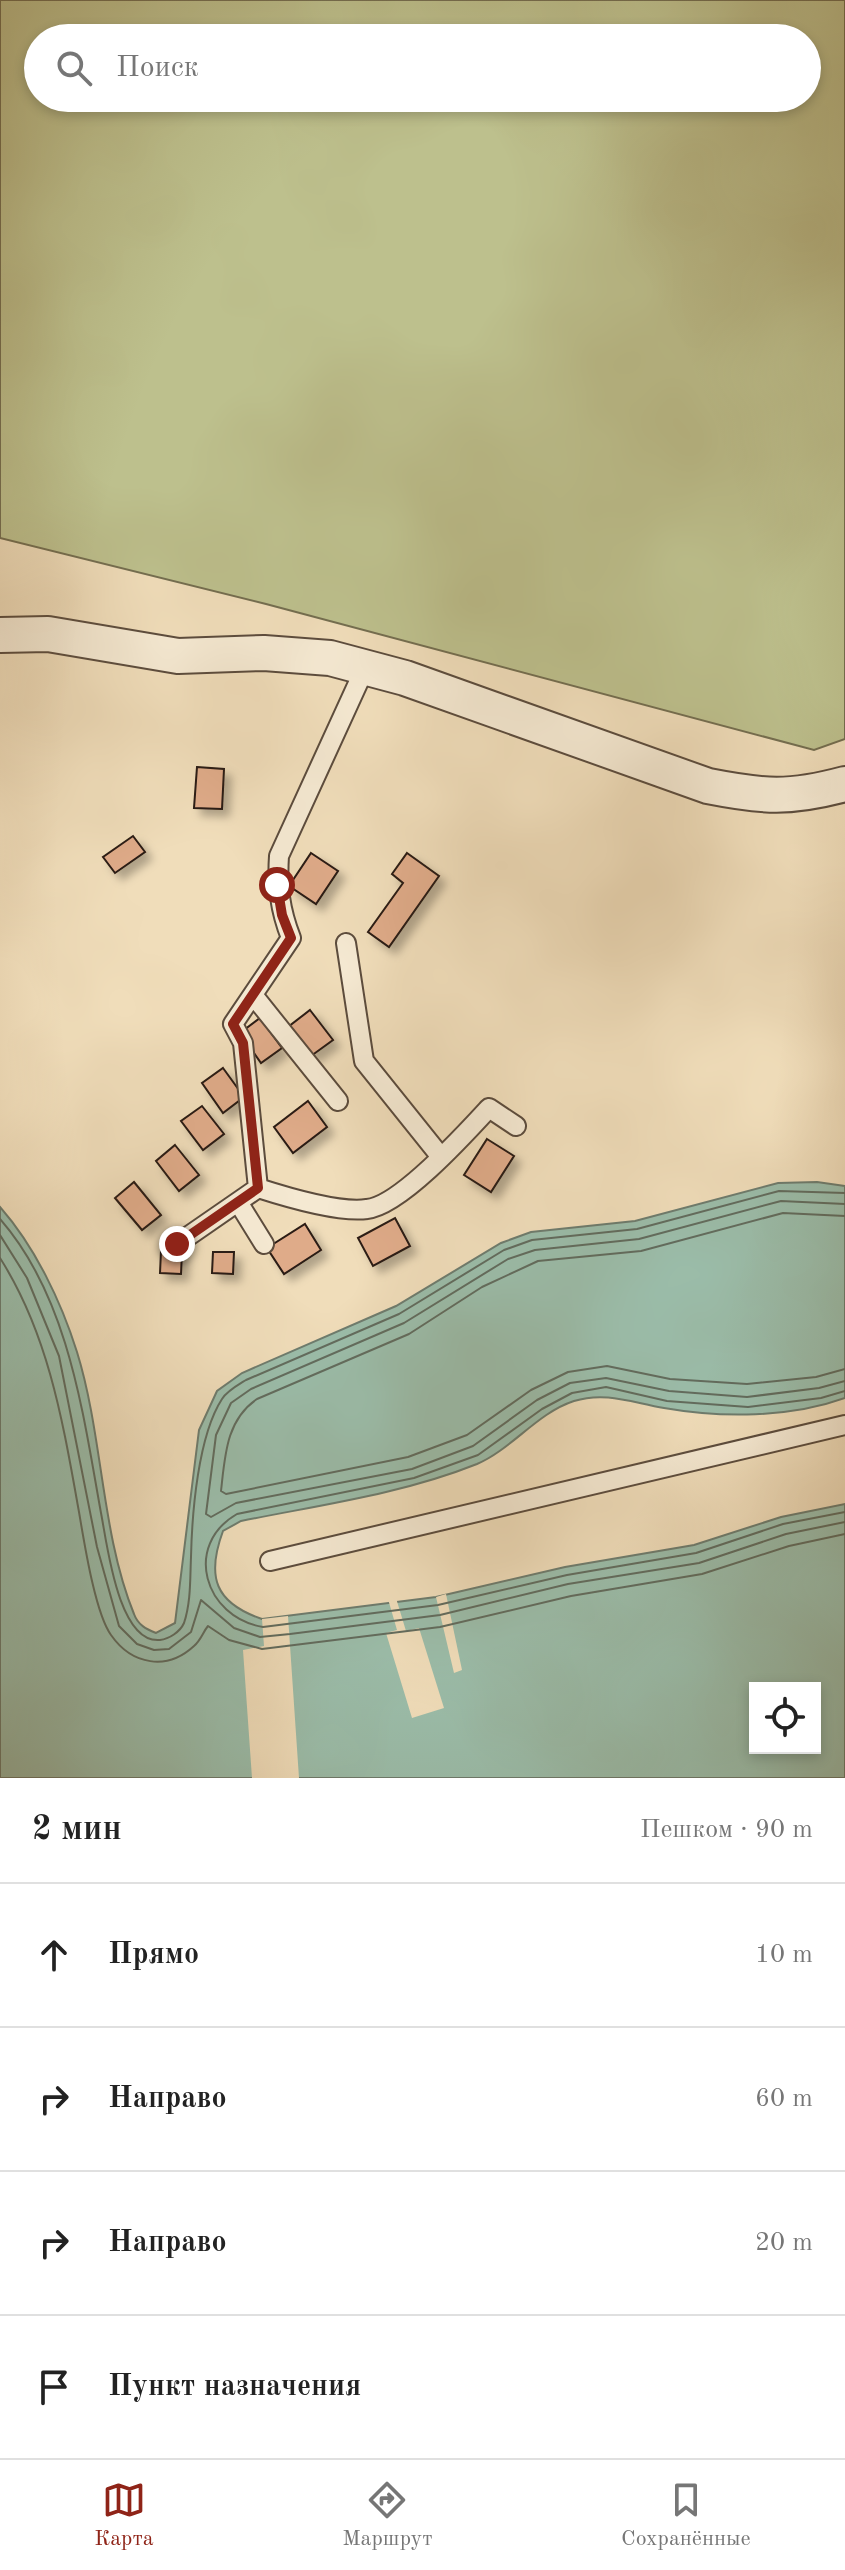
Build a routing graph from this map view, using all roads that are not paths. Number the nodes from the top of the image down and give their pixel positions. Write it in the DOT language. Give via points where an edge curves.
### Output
graph roads {
  1 [pos="48,634"];
  2 [pos="0,635"];
  3 [pos="0,645"];
  4 [pos="365,668"];
  5 [pos="845,784"];
  6 [pos="346,943"];
  7 [pos="253,995"];
  8 [pos="338,1101"];
  9 [pos="516,1126"];
  10 [pos="441,1157"];
  11 [pos="258,1188"];
  12 [pos="238,1202"];
  13 [pos="177,1244"];
  14 [pos="264,1244"];
  15 [pos="845,1425"];
  16 [pos="270,1561"];
  1 -- 2 [label="street"];
  1 -- 3 [label="lane"];
  1 -- 4 [label="street" via="178,656 264,653 330,658"];
  4 -- 5 [label="street" via="708,786 757,796 799,797"];
  4 -- 7 [label="lane" via="279,856 277,885 291,938"];
  6 -- 10 [label="lane" via="364,1061"];
  7 -- 8 [label="lane"];
  7 -- 11 [label="lane" via="233,1024 243,1043"];
  9 -- 10 [label="lane" via="489,1108"];
  10 -- 11 [label="lane" via="400,1194 368,1210 296,1200"];
  11 -- 12 [label="lane"];
  12 -- 13 [label="lane"];
  12 -- 14 [label="lane"];
  15 -- 16 [label="lane"];
}
